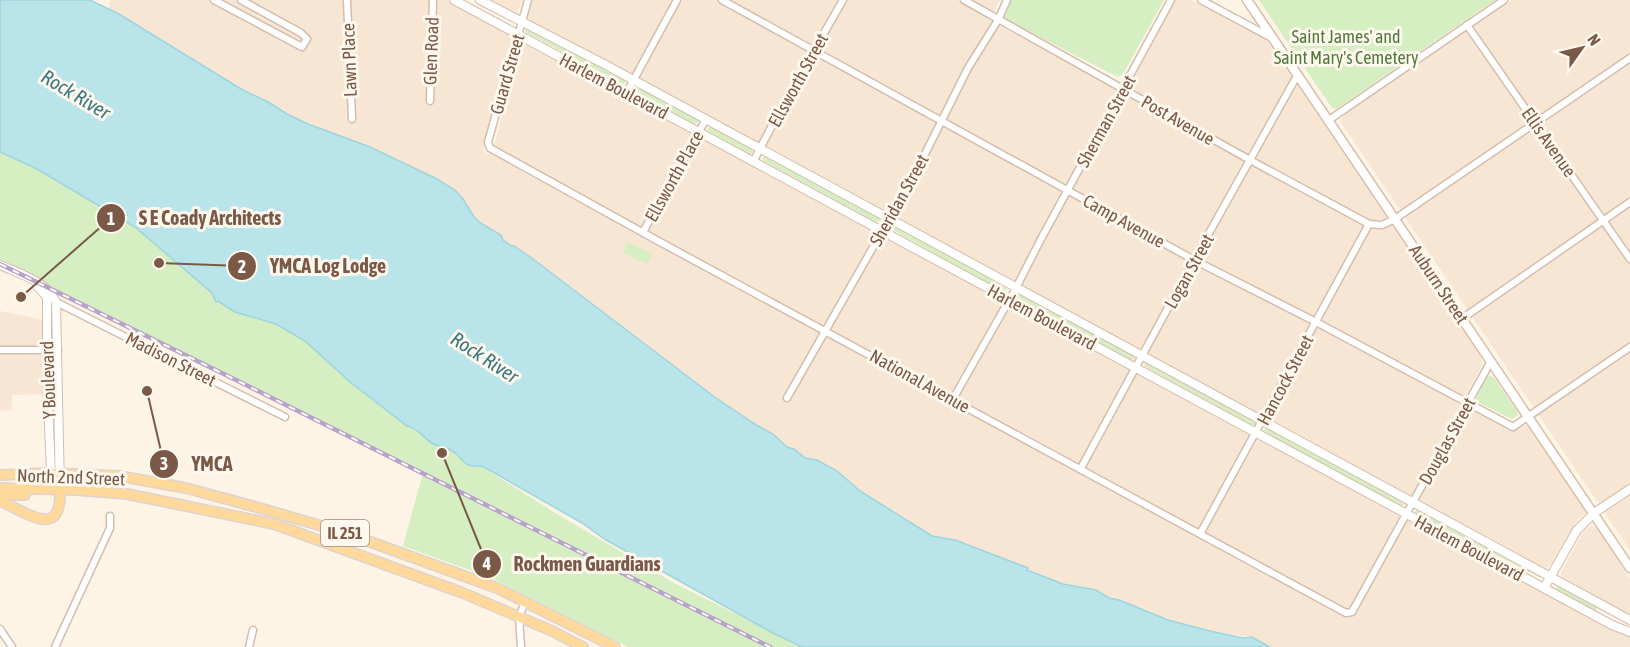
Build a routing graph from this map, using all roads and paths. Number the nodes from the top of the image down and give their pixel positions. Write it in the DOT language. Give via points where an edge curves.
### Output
graph roads {
  1 [pos="214,0"];
  2 [pos="241,0"];
  3 [pos="347,0"];
  4 [pos="433,0"];
  5 [pos="454,0"];
  6 [pos="480,0"];
  7 [pos="528,0"];
  8 [pos="676,0"];
  9 [pos="722,0"];
  10 [pos="843,0"];
  11 [pos="964,0"];
  12 [pos="1007,0"];
  13 [pos="1171,0"];
  14 [pos="1201,0"];
  15 [pos="1247,0"];
  16 [pos="1504,0"];
  17 [pos="998,20"];
  18 [pos="522,22"];
  19 [pos="1467,25"];
  20 [pos="517,34"];
  21 [pos="1274,39"];
  22 [pos="813,51"];
  23 [pos="1630,58"];
  24 [pos="1298,74"];
  25 [pos="634,80"];
  26 [pos="1123,88"];
  27 [pos="627,92"];
  28 [pos="430,101"];
  29 [pos="352,119"];
  30 [pos="706,119"];
  31 [pos="941,120"];
  32 [pos="1329,120"];
  33 [pos="1535,122"];
  34 [pos="699,132"];
  35 [pos="490,148"];
  36 [pos="760,149"];
  37 [pos="754,160"];
  38 [pos="1250,160"];
  39 [pos="1068,190"];
  40 [pos="1630,202"];
  41 [pos="889,219"];
  42 [pos="1395,219"];
  43 [pos="1603,220"];
  44 [pos="1369,224"];
  45 [pos="882,231"];
  46 [pos="643,232"];
  47 [pos="1630,259"];
  48 [pos="1194,260"];
  49 [pos="0,265"];
  50 [pos="33,280"];
  51 [pos="1016,288"];
  52 [pos="1009,300"];
  53 [pos="56,302"];
  54 [pos="1463,318"];
  55 [pos="1316,322"];
  56 [pos="826,330"];
  57 [pos="1630,347"];
  58 [pos="0,350"];
  59 [pos="47,350"];
  60 [pos="58,350"];
  61 [pos="1143,355"];
  62 [pos="1491,361"];
  63 [pos="1136,368"];
  64 [pos="787,398"];
  65 [pos="953,399"];
  66 [pos="1468,403"];
  67 [pos="285,417"];
  68 [pos="1529,417"];
  69 [pos="1263,421"];
  70 [pos="1257,432"];
  71 [pos="1081,468"];
  72 [pos="0,473"];
  73 [pos="57,480"];
  74 [pos="0,488"];
  75 [pos="1630,489"];
  76 [pos="0,495"];
  77 [pos="0,501"];
  78 [pos="1413,502"];
  79 [pos="1594,513"];
  80 [pos="1406,514"];
  81 [pos="110,516"];
  82 [pos="1200,534"];
  83 [pos="1630,568"];
  84 [pos="1551,576"];
  85 [pos="1544,588"];
  86 [pos="525,602"];
  87 [pos="1349,614"];
  88 [pos="519,617"];
  89 [pos="1630,620"];
  90 [pos="0,629"];
  91 [pos="253,630"];
  92 [pos="1630,632"];
  93 [pos="12,647"];
  94 [pos="55,647"];
  95 [pos="249,647"];
  96 [pos="521,647"];
  97 [pos="583,647"];
  98 [pos="615,647"];
  1 -- 2 [label="street" via="302,47 307,39 302,33"];
  3 -- 29 [label="street, Lawn Place"];
  4 -- 28 [label="street, Glen Road"];
  5 -- 20 [label="street, Harlem Boulevard"];
  6 -- 18 [label="street, Harlem Boulevard"];
  7 -- 18 [label="street, Guard Street"];
  8 -- 25 [label="street"];
  9 -- 22 [label="street, Camp Avenue"];
  10 -- 22 [label="street, Ellsworth Street"];
  11 -- 17 [label="street, Post Avenue"];
  12 -- 17 [label="street, Sheridan Street"];
  13 -- 26 [label="street, Sherman Street"];
  14 -- 21 [label="street"];
  15 -- 21 [label="main road, Auburn Street"];
  16 -- 19 [label="street"];
  17 -- 26 [label="street, Post Avenue"];
  17 -- 31 [label="street, Sheridan Street"];
  18 -- 20 [label="street, Guard Street"];
  18 -- 25 [label="street, Harlem Boulevard"];
  19 -- 32 [label="street"];
  19 -- 33 [label="street, Ellis Avenue"];
  20 -- 27 [label="street, Harlem Boulevard"];
  20 -- 35 [label="street, Guard Street" via="488,142"];
  21 -- 24 [label="main road, Auburn Street"];
  22 -- 31 [label="street, Camp Avenue"];
  22 -- 36 [label="street, Ellsworth Street"];
  23 -- 33 [label="street"];
  24 -- 32 [label="main road, Auburn Street"];
  24 -- 38 [label="street, Logan Street"];
  25 -- 27 [label="street"];
  25 -- 30 [label="street, Harlem Boulevard"];
  26 -- 38 [label="street, Post Avenue"];
  26 -- 39 [label="street, Sherman Street"];
  27 -- 34 [label="street, Harlem Boulevard"];
  30 -- 34 [label="street, Ellsworth Place"];
  30 -- 36 [label="street, Harlem Boulevard"];
  31 -- 39 [label="street, Camp Avenue"];
  31 -- 41 [label="street, Sheridan Street"];
  32 -- 42 [label="main road, Auburn Street"];
  33 -- 42 [label="street"];
  33 -- 43 [label="street, Ellis Avenue"];
  34 -- 37 [label="street, Harlem Boulevard"];
  34 -- 46 [label="street, Ellsworth Place"];
  35 -- 46 [label="street, National Avenue"];
  36 -- 37 [label="street, Ellsworth Street"];
  36 -- 41 [label="street, Harlem Boulevard"];
  37 -- 45 [label="street, Harlem Boulevard"];
  38 -- 44 [label="street, Post Avenue"];
  38 -- 48 [label="street, Logan Street"];
  39 -- 48 [label="street, Camp Avenue"];
  39 -- 51 [label="street, Sherman Street"];
  40 -- 43 [label="street"];
  41 -- 45 [label="street, Sheridan Street"];
  41 -- 51 [label="street, Harlem Boulevard"];
  42 -- 44 [label="street" via="1382,225"];
  42 -- 54 [label="main road, Auburn Street"];
  43 -- 47 [label="street, Ellis Avenue"];
  43 -- 54 [label="street"];
  44 -- 55 [label="street, Hancock Street"];
  45 -- 52 [label="street, Harlem Boulevard"];
  45 -- 56 [label="street, Sheridan Street"];
  46 -- 56 [label="street, National Avenue"];
  48 -- 55 [label="street, Camp Avenue"];
  48 -- 61 [label="street, Logan Street"];
  49 -- 50 [label="street"];
  50 -- 53 [label="street" via="51,291"];
  50 -- 59 [label="street, Y Boulevard" via="47,297"];
  51 -- 52 [label="street, Sherman Street"];
  51 -- 61 [label="street, Harlem Boulevard"];
  52 -- 63 [label="street, Harlem Boulevard"];
  52 -- 65 [label="street, Sherman Street"];
  53 -- 60 [label="street, Y Boulevard"];
  53 -- 67 [label="street, Madison Street"];
  54 -- 62 [label="main road, Auburn Street"];
  55 -- 66 [label="street, Camp Avenue"];
  55 -- 69 [label="street, Hancock Street"];
  56 -- 64 [label="street, Sheridan Street"];
  56 -- 65 [label="street, National Avenue"];
  57 -- 68 [label="street"];
  58 -- 59 [label="street"];
  59 -- 60 [label="street"];
  59 -- 73 [label="street, Y Boulevard"];
  60 -- 73 [label="street, Y Boulevard"];
  61 -- 63 [label="street, Logan Street"];
  61 -- 69 [label="street, Harlem Boulevard"];
  62 -- 66 [label="street, Douglas Street"];
  62 -- 68 [label="main road, Auburn Street"];
  63 -- 70 [label="street, Harlem Boulevard"];
  63 -- 71 [label="street, Logan Street"];
  65 -- 71 [label="street, National Avenue"];
  66 -- 68 [label="street, Camp Avenue" via="1513,427"];
  66 -- 78 [label="street, Douglas Street"];
  68 -- 79 [label="main road, Auburn Street"];
  69 -- 70 [label="street, Hancock Street"];
  69 -- 78 [label="street, Harlem Boulevard"];
  70 -- 80 [label="street, Harlem Boulevard"];
  70 -- 82 [label="street, Hancock Street"];
  71 -- 82 [label="street, National Avenue"];
  72 -- 73 [label="main road, North 2nd Street / IL 251" via="34,473"];
  73 -- 74 [label="main road, North 2nd Street / IL 251"];
  73 -- 76 [label="main road" via="44,494"];
  73 -- 77 [label="main road" via="59,509 54,518 39,519"];
  73 -- 86 [label="main road, North 2nd Street / IL 251" via="119,476 186,488 346,533"];
  73 -- 88 [label="main road, North 2nd Street / IL 251" via="76,490 127,494 274,525"];
  75 -- 79 [label="street"];
  78 -- 80 [label="street, Douglas Street"];
  78 -- 84 [label="street, Harlem Boulevard"];
  79 -- 83 [label="main road, Auburn Street"];
  79 -- 84 [label="street" via="1577,530"];
  80 -- 85 [label="street, Harlem Boulevard"];
  80 -- 87 [label="street, Douglas Street"];
  81 -- 94 [label="street" via="110,528"];
  82 -- 87 [label="street, National Avenue"];
  84 -- 85 [label="street"];
  84 -- 89 [label="street, Harlem Boulevard"];
  85 -- 92 [label="street, Harlem Boulevard"];
  86 -- 88 [label="street"];
  86 -- 98 [label="main road, North 2nd Street / IL 251"];
  88 -- 96 [label="street"];
  88 -- 97 [label="main road, North 2nd Street / IL 251"];
  90 -- 93 [label="street"];
  91 -- 95 [label="street"];
}
